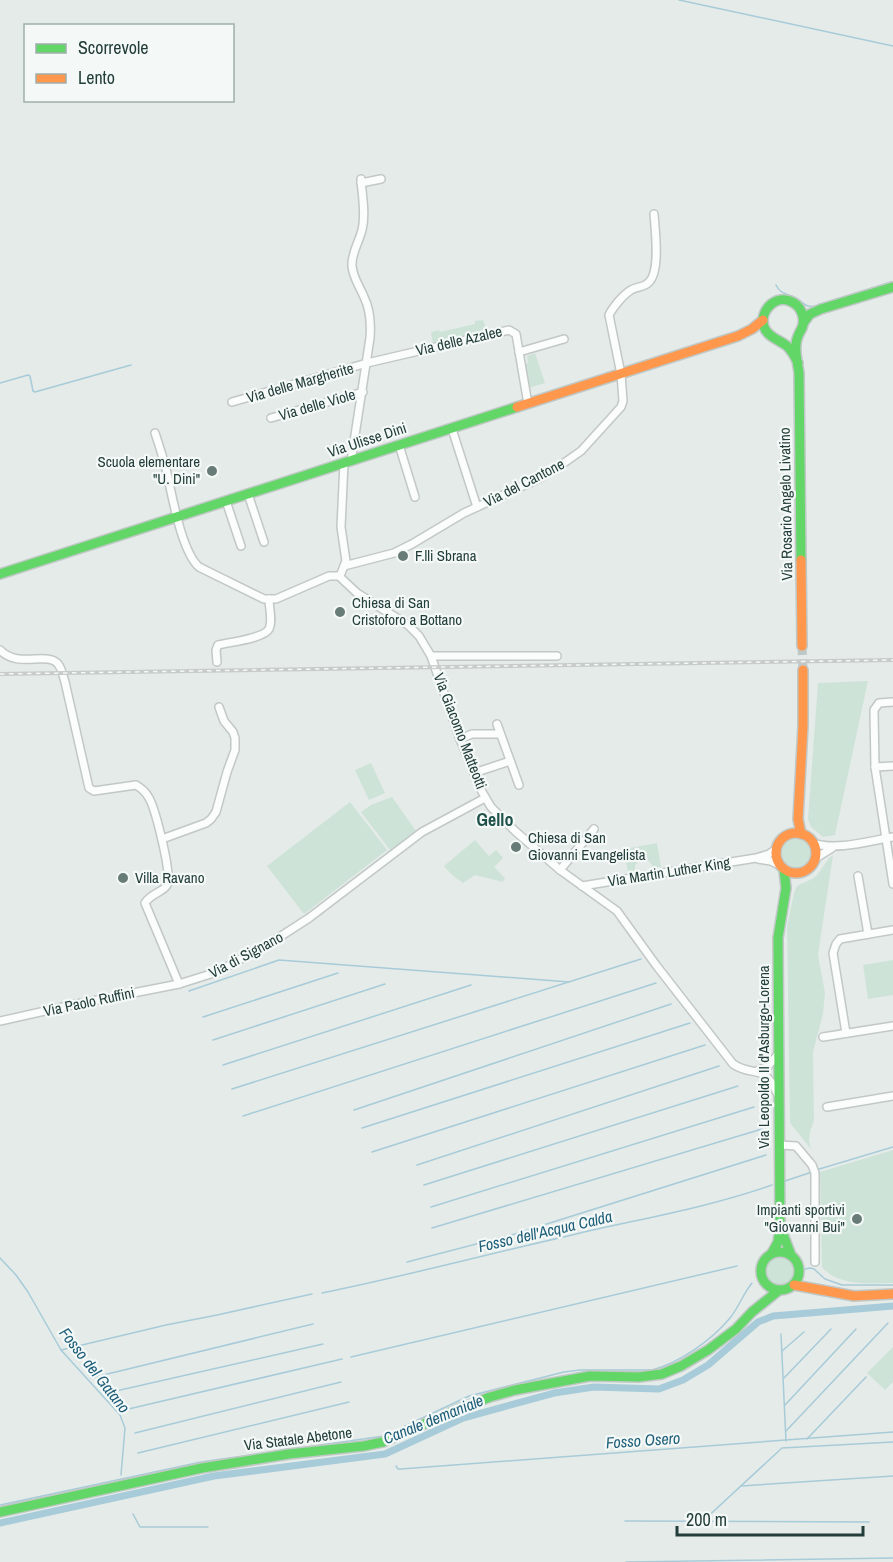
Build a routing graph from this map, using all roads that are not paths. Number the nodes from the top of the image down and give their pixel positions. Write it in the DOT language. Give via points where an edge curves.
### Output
graph roads {
  1 [pos="381,179"];
  2 [pos="654,214"];
  3 [pos="893,287"];
  4 [pos="798,306"];
  5 [pos="820,309"];
  6 [pos="763,320"];
  7 [pos="804,322"];
  8 [pos="767,333"];
  9 [pos="800,333"];
  10 [pos="743,334"];
  11 [pos="564,339"];
  12 [pos="779,340"];
  13 [pos="519,352"];
  14 [pos="367,363"];
  15 [pos="798,363"];
  16 [pos="621,374"];
  17 [pos="363,392"];
  18 [pos="232,402"];
  19 [pos="528,404"];
  20 [pos="271,418"];
  21 [pos="452,429"];
  22 [pos="155,433"];
  23 [pos="399,445"];
  24 [pos="348,462"];
  25 [pos="248,494"];
  26 [pos="415,497"];
  27 [pos="226,501"];
  28 [pos="477,507"];
  29 [pos="177,516"];
  30 [pos="264,542"];
  31 [pos="241,546"];
  32 [pos="344,566"];
  33 [pos="0,574"];
  34 [pos="340,576"];
  35 [pos="269,599"];
  36 [pos="802,646"];
  37 [pos="0,650"];
  38 [pos="431,656"];
  39 [pos="557,656"];
  40 [pos="217,662"];
  41 [pos="803,670"];
  42 [pos="893,702"];
  43 [pos="219,707"];
  44 [pos="497,724"];
  45 [pos="500,734"];
  46 [pos="460,739"];
  47 [pos="510,761"];
  48 [pos="893,766"];
  49 [pos="875,767"];
  50 [pos="474,773"];
  51 [pos="519,785"];
  52 [pos="485,798"];
  53 [pos="798,819"];
  54 [pos="594,829"];
  55 [pos="789,834"];
  56 [pos="801,834"];
  57 [pos="889,838"];
  58 [pos="162,839"];
  59 [pos="813,843"];
  60 [pos="837,846"];
  61 [pos="776,849"];
  62 [pos="756,858"];
  63 [pos="816,858"];
  64 [pos="781,867"];
  65 [pos="560,870"];
  66 [pos="798,874"];
  67 [pos="858,876"];
  68 [pos="893,884"];
  69 [pos="582,886"];
  70 [pos="786,888"];
  71 [pos="893,930"];
  72 [pos="868,934"];
  73 [pos="179,984"];
  74 [pos="0,1021"];
  75 [pos="893,1026"];
  76 [pos="846,1034"];
  77 [pos="823,1037"];
  78 [pos="778,1053"];
  79 [pos="756,1071"];
  80 [pos="779,1096"];
  81 [pos="893,1096"];
  82 [pos="827,1107"];
  83 [pos="780,1145"];
  84 [pos="780,1227"];
  85 [pos="772,1253"];
  86 [pos="791,1255"];
  87 [pos="815,1262"];
  88 [pos="800,1272"];
  89 [pos="764,1282"];
  90 [pos="794,1285"];
  91 [pos="826,1290"];
  92 [pos="778,1291"];
  93 [pos="893,1294"];
  94 [pos="753,1312"];
  95 [pos="0,1512"];
  1 -- 14 [label="street" via="361,181 364,220 352,264 366,300 371,327"];
  2 -- 16 [label="street, Via del Cantone" via="657,254 651,280 630,291 609,315"];
  3 -- 5 [label="street"];
  4 -- 5 [label="street"];
  4 -- 6 [label="street" via="786,300 774,302 768,306"];
  4 -- 7 [label="street"];
  5 -- 7 [label="street"];
  6 -- 8 [label="street"];
  6 -- 10 [label="street"];
  7 -- 9 [label="street"];
  8 -- 10 [label="street"];
  8 -- 12 [label="street"];
  9 -- 12 [label="street"];
  9 -- 15 [label="street, Via Rosario Angelo Livatino" via="796,340"];
  10 -- 16 [label="street, Via Ulisse Dini"];
  11 -- 13 [label="street"];
  12 -- 15 [label="street"];
  13 -- 14 [label="street, Via delle Azalee" via="516,334 509,330"];
  13 -- 19 [label="street, Via delle Azalee"];
  14 -- 17 [label="street"];
  14 -- 18 [label="street, Via delle Margherite"];
  15 -- 36 [label="street, Via Rosario Angelo Livatino"];
  16 -- 19 [label="street, Via Ulisse Dini"];
  16 -- 28 [label="street, Via del Cantone" via="621,407 581,451 538,478"];
  17 -- 20 [label="street, Via delle Viole"];
  17 -- 24 [label="street"];
  19 -- 21 [label="street, Via Ulisse Dini"];
  21 -- 23 [label="street, Via Ulisse Dini"];
  21 -- 28 [label="street"];
  22 -- 29 [label="street"];
  23 -- 24 [label="street, Via Ulisse Dini"];
  23 -- 26 [label="street"];
  24 -- 25 [label="street, Via Ulisse Dini"];
  24 -- 32 [label="street" via="341,527"];
  25 -- 27 [label="street, Via Ulisse Dini"];
  25 -- 30 [label="street"];
  27 -- 29 [label="street, Via Ulisse Dini"];
  27 -- 31 [label="street"];
  28 -- 32 [label="street, Via del Cantone" via="399,550"];
  29 -- 33 [label="street, Via Ulisse Dini"];
  29 -- 35 [label="street" via="192,559 199,567"];
  32 -- 34 [label="street"];
  34 -- 35 [label="street" via="329,576"];
  34 -- 38 [label="street, Via Giacomo Matteotti" via="357,593 408,625"];
  35 -- 40 [label="street" via="267,631 218,645"];
  37 -- 58 [label="street" via="10,658 56,662 65,682 89,788 94,791 140,787 151,800"];
  38 -- 39 [label="street"];
  38 -- 46 [label="street, Via Giacomo Matteotti"];
  41 -- 53 [label="street"];
  42 -- 49 [label="street" via="879,703 874,710"];
  43 -- 58 [label="street" via="233,732 235,750 216,812 206,823"];
  44 -- 45 [label="street"];
  45 -- 46 [label="street" via="472,734"];
  45 -- 47 [label="street"];
  46 -- 50 [label="street, Via Giacomo Matteotti"];
  47 -- 50 [label="street"];
  47 -- 51 [label="street"];
  48 -- 49 [label="street"];
  49 -- 57 [label="street"];
  50 -- 52 [label="street, Via Giacomo Matteotti"];
  52 -- 65 [label="street, Via Giacomo Matteotti"];
  52 -- 73 [label="street, Via di Signano" via="422,832 275,940 217,972"];
  53 -- 55 [label="street"];
  53 -- 56 [label="street"];
  54 -- 65 [label="street"];
  55 -- 56 [label="street"];
  55 -- 61 [label="street"];
  56 -- 59 [label="street"];
  57 -- 60 [label="street"];
  57 -- 68 [label="street"];
  58 -- 73 [label="street" via="168,884 145,903"];
  59 -- 60 [label="street"];
  59 -- 63 [label="street"];
  60 -- 63 [label="street"];
  61 -- 62 [label="street"];
  61 -- 64 [label="street"];
  62 -- 64 [label="street"];
  62 -- 69 [label="street, Via Martin Luther King"];
  63 -- 66 [label="street" via="809,869"];
  64 -- 66 [label="street"];
  64 -- 70 [label="street, Via Leopoldo II d'Asburgo-Lorena"];
  65 -- 69 [label="street, Via Giacomo Matteotti"];
  66 -- 70 [label="street"];
  67 -- 72 [label="street"];
  69 -- 79 [label="street, Via Giacomo Matteotti" via="617,911 733,1064"];
  70 -- 78 [label="street, Via Leopoldo II d'Asburgo-Lorena" via="778,938"];
  71 -- 72 [label="street"];
  72 -- 76 [label="street" via="840,939 833,953"];
  73 -- 74 [label="street, Via Paolo Ruffini"];
  75 -- 76 [label="street"];
  76 -- 77 [label="street"];
  78 -- 79 [label="street" via="768,1066"];
  78 -- 80 [label="street, Via Leopoldo II d'Asburgo-Lorena"];
  79 -- 80 [label="street, Via Giacomo Matteotti" via="769,1078"];
  80 -- 83 [label="street, Via Leopoldo II d'Asburgo-Lorena"];
  81 -- 82 [label="street"];
  83 -- 84 [label="street, Via Leopoldo II d'Asburgo-Lorena"];
  83 -- 87 [label="street" via="796,1146 814,1170"];
  84 -- 85 [label="street"];
  84 -- 86 [label="street"];
  85 -- 86 [label="street"];
  85 -- 89 [label="street" via="762,1265"];
  86 -- 88 [label="street"];
  88 -- 90 [label="street"];
  88 -- 91 [label="street"];
  89 -- 92 [label="street"];
  89 -- 94 [label="street, Via Statale Abetone"];
  90 -- 91 [label="street"];
  90 -- 92 [label="street"];
  91 -- 93 [label="street" via="854,1296"];
  92 -- 94 [label="street, Via Statale Abetone"];
  94 -- 95 [label="street, Via Statale Abetone" via="708,1350 662,1374 590,1376 515,1390 461,1408 383,1442 202,1468"];
}
